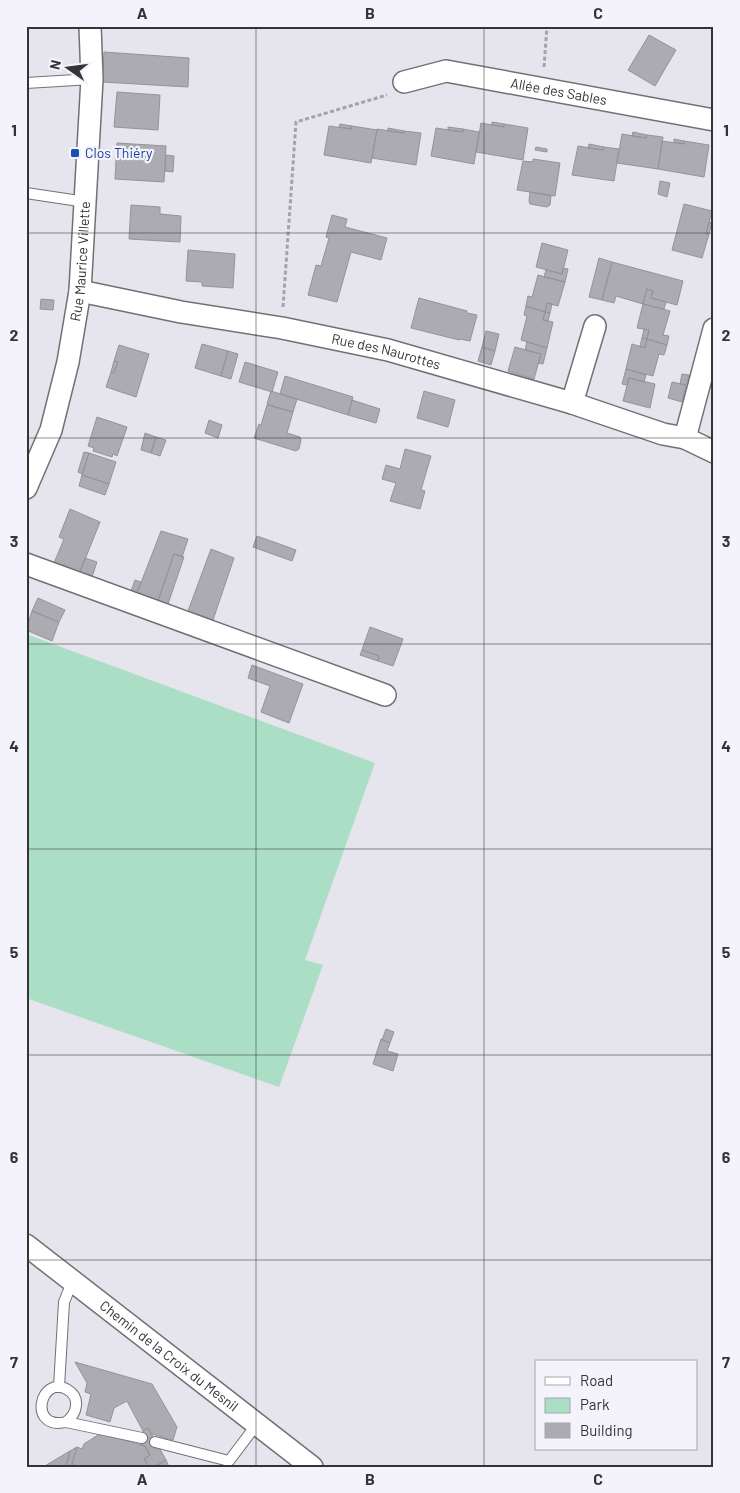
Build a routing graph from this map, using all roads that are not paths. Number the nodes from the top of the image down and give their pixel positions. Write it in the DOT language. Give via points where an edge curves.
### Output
graph roads {
  1 [pos="90,26"];
  2 [pos="92,79"];
  3 [pos="404,82"];
  4 [pos="26,83"];
  5 [pos="714,119"];
  6 [pos="26,193"];
  7 [pos="86,202"];
  8 [pos="80,291"];
  9 [pos="595,326"];
  10 [pos="714,329"];
  11 [pos="572,403"];
  12 [pos="685,438"];
  13 [pos="714,452"];
  14 [pos="26,488"];
  15 [pos="26,564"];
  16 [pos="385,694"];
  17 [pos="26,1245"];
  18 [pos="73,1280"];
  19 [pos="59,1387"];
  20 [pos="66,1422"];
  21 [pos="257,1424"];
  22 [pos="142,1438"];
  23 [pos="155,1442"];
  24 [pos="232,1464"];
  25 [pos="312,1467"];
  1 -- 2 [label="street, Rue Maurice Villette"];
  2 -- 4 [label="lane"];
  2 -- 7 [label="street, Rue Maurice Villette"];
  3 -- 5 [label="street, Allée des Sables" via="446,71"];
  6 -- 7 [label="lane"];
  7 -- 8 [label="street, Rue Maurice Villette"];
  8 -- 11 [label="street, Rue des Naurottes" via="388,350"];
  8 -- 14 [label="street, Rue Maurice Villette" via="68,362 51,430"];
  9 -- 11 [label="street"];
  10 -- 12 [label="street"];
  11 -- 12 [label="street, Rue des Naurottes" via="662,434"];
  12 -- 13 [label="street, Rue des Naurottes"];
  15 -- 16 [label="street"];
  17 -- 18 [label="street, Chemin de la Croix du Mesnil"];
  18 -- 19 [label="lane" via="64,1302"];
  18 -- 21 [label="street, Chemin de la Croix du Mesnil"];
  19 -- 20 [label="lane" via="67,1389 76,1401 76,1410"];
  19 -- 20 [label="lane" via="44,1394 41,1409 50,1422"];
  20 -- 22 [label="lane"];
  21 -- 24 [label="lane"];
  21 -- 25 [label="street, Chemin de la Croix du Mesnil"];
  23 -- 24 [label="lane"];
}
